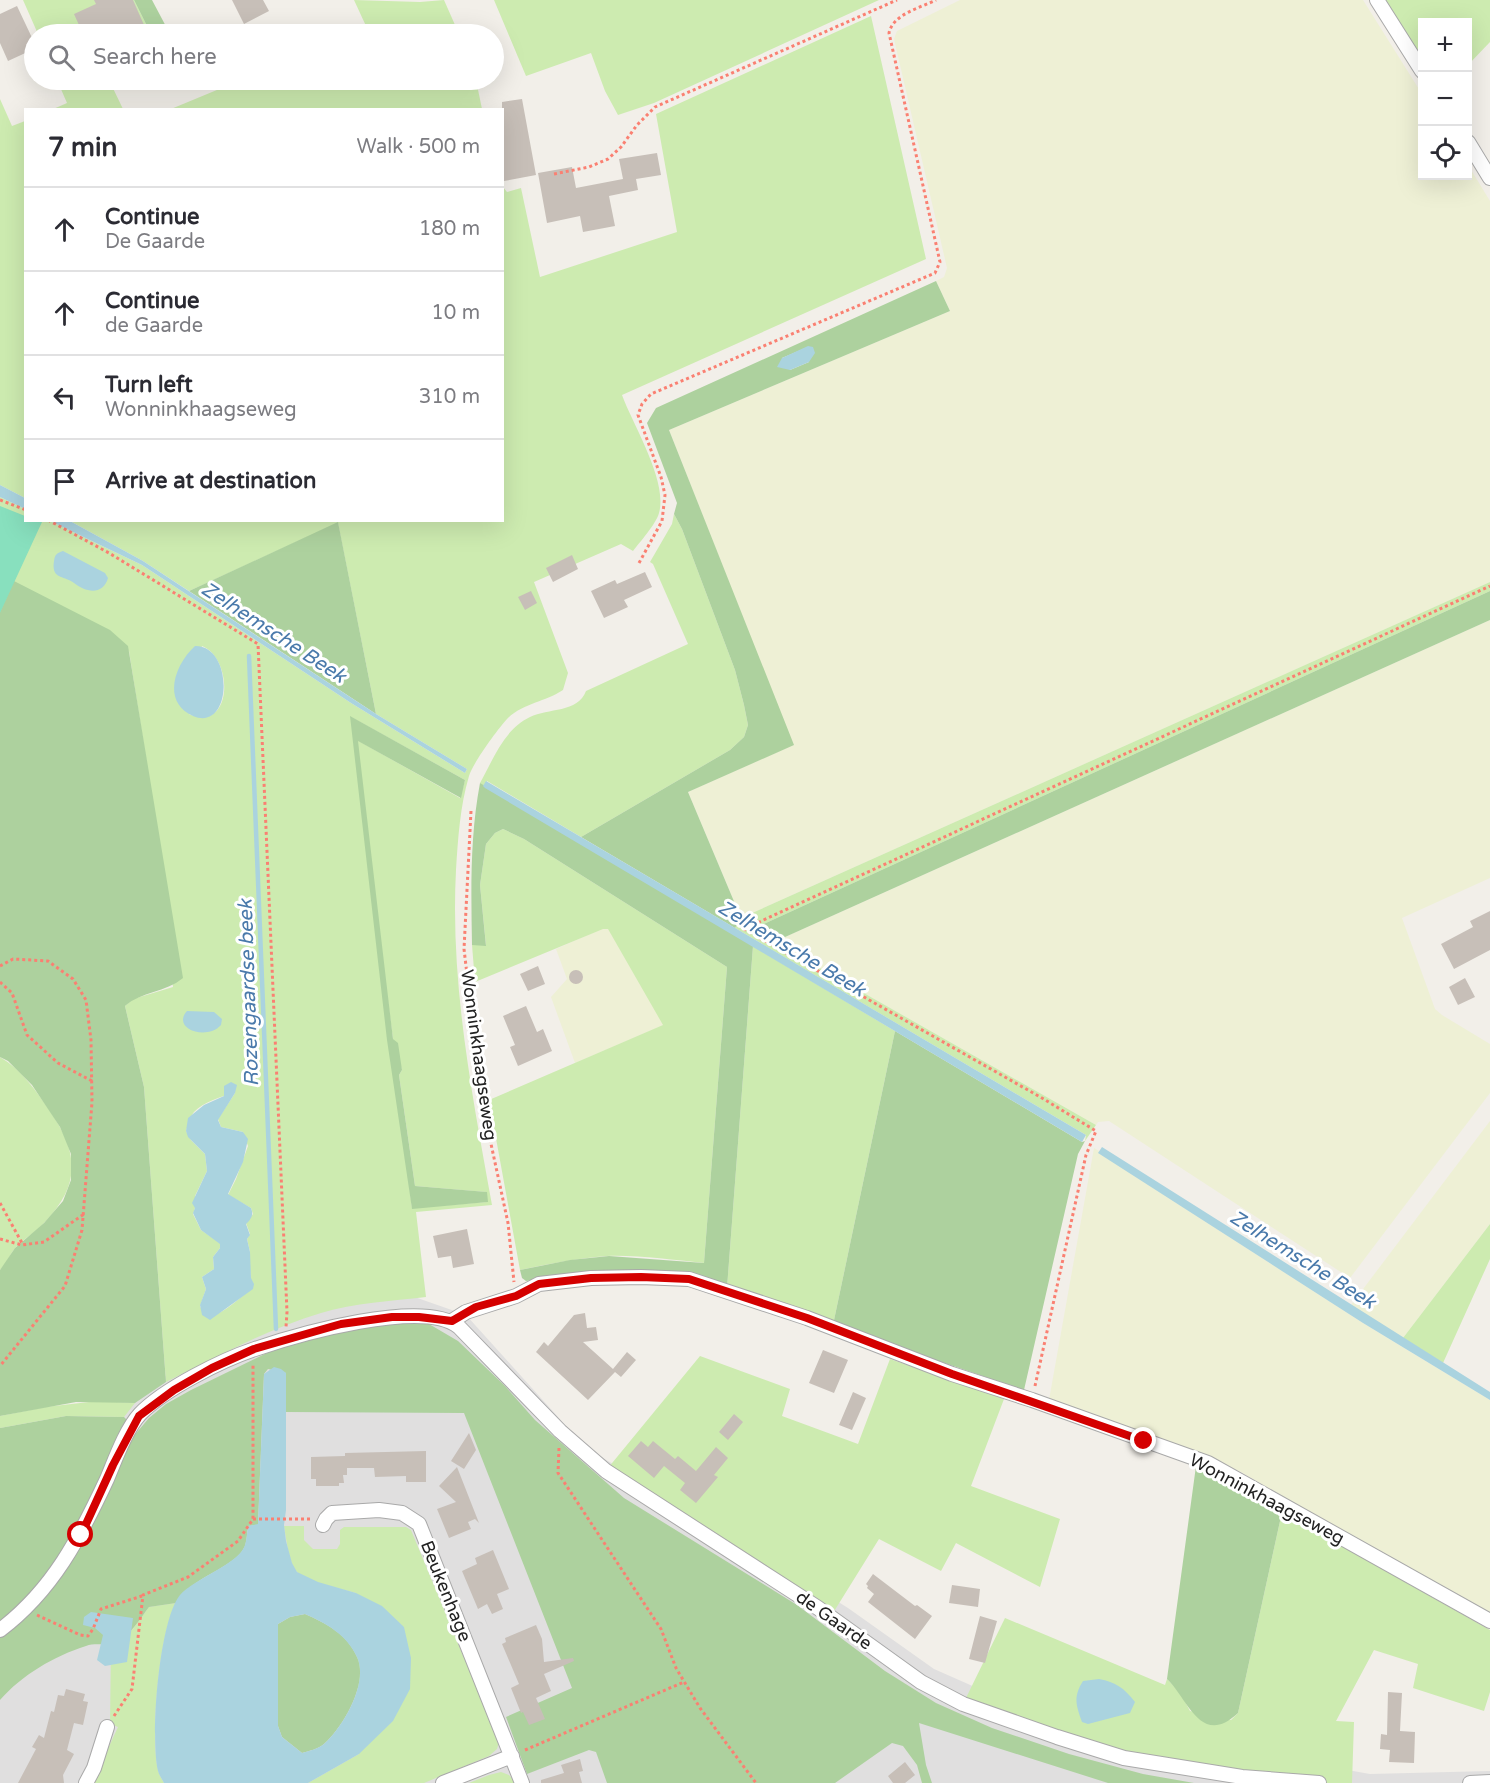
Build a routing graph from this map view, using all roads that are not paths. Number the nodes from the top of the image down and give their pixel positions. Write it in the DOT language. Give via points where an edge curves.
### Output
graph roads {
  1 [pos="1377,0"];
  2 [pos="1418,65"];
  3 [pos="1472,150"];
  4 [pos="1490,178"];
  5 [pos="452,1321"];
  6 [pos="323,1525"];
  7 [pos="1490,1621"];
  8 [pos="0,1630"];
  9 [pos="107,1727"];
  10 [pos="512,1756"];
  11 [pos="1490,1782"];
  12 [pos="86,1783"];
  13 [pos="443,1783"];
  14 [pos="522,1783"];
  15 [pos="1319,1783"];
  16 [pos="1470,1783"];
  1 -- 2 [label="street"];
  3 -- 4 [label="street"];
  5 -- 7 [label="street, Wonninkhaagseweg" via="476,1307 516,1296 539,1284 591,1278 689,1279 1208,1463"];
  5 -- 8 [label="street" via="392,1317 341,1324 254,1349 151,1405 139,1416 81,1535 55,1573"];
  5 -- 15 [label="street, de Gaarde" via="560,1431 606,1471 818,1608 921,1682 963,1704 1124,1758 1242,1777"];
  6 -- 10 [label="street, Beukenhage" via="332,1513 380,1510 402,1513 418,1524"];
  9 -- 12 [label="street"];
  10 -- 13 [label="street"];
  10 -- 14 [label="street, Beukenhage"];
  11 -- 16 [label="street"];
}
